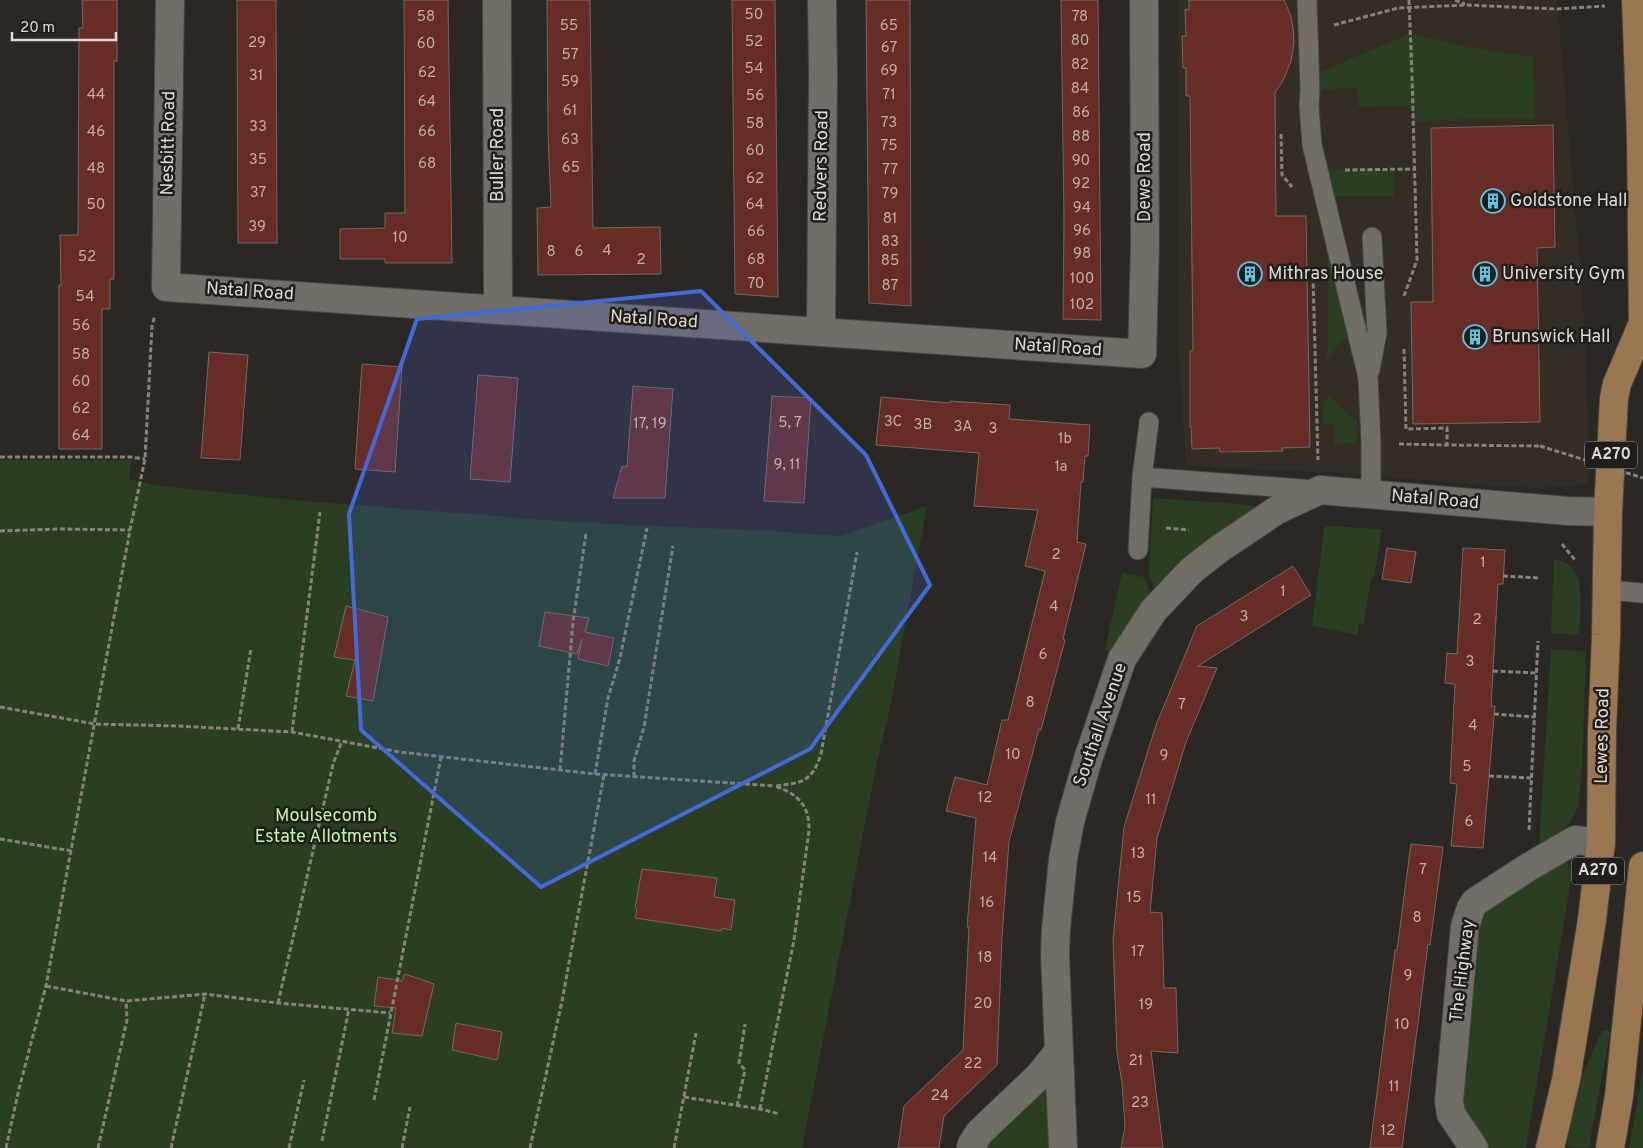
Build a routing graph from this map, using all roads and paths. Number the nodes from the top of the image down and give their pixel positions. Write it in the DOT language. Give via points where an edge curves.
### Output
graph roads {
  1 [pos="170,0"];
  2 [pos="497,0"];
  3 [pos="822,0"];
  4 [pos="1144,0"];
  5 [pos="1307,0"];
  6 [pos="1409,0"];
  7 [pos="1455,0"];
  8 [pos="1636,3"];
  9 [pos="1466,5"];
  10 [pos="1344,23"];
  11 [pos="1281,131"];
  12 [pos="1414,168"];
  13 [pos="1318,170"];
  14 [pos="1294,190"];
  15 [pos="1372,237"];
  16 [pos="1313,274"];
  17 [pos="166,286"];
  18 [pos="1403,298"];
  19 [pos="498,310"];
  20 [pos="1642,326"];
  21 [pos="821,332"];
  22 [pos="1404,345"];
  23 [pos="1142,354"];
  24 [pos="1368,378"];
  25 [pos="1149,422"];
  26 [pos="1396,444"];
  27 [pos="1447,445"];
  28 [pos="0,457"];
  29 [pos="145,459"];
  30 [pos="1142,477"];
  31 [pos="1643,478"];
  32 [pos="1320,490"];
  33 [pos="1371,494"];
  34 [pos="320,512"];
  35 [pos="1608,512"];
  36 [pos="1139,526"];
  37 [pos="647,528"];
  38 [pos="130,530"];
  39 [pos="0,531"];
  40 [pos="586,533"];
  41 [pos="1225,544"];
  42 [pos="673,546"];
  43 [pos="1138,550"];
  44 [pos="858,552"];
  45 [pos="1503,576"];
  46 [pos="1540,578"];
  47 [pos="1606,590"];
  48 [pos="1643,593"];
  49 [pos="1538,641"];
  50 [pos="251,648"];
  51 [pos="1493,671"];
  52 [pos="1536,674"];
  53 [pos="0,707"];
  54 [pos="1494,714"];
  55 [pos="1535,717"];
  56 [pos="95,724"];
  57 [pos="238,729"];
  58 [pos="292,732"];
  59 [pos="342,741"];
  60 [pos="441,757"];
  61 [pos="560,770"];
  62 [pos="595,774"];
  63 [pos="604,775"];
  64 [pos="1489,776"];
  65 [pos="634,777"];
  66 [pos="1531,778"];
  67 [pos="775,786"];
  68 [pos="0,839"];
  69 [pos="1601,843"];
  70 [pos="72,851"];
  71 [pos="1643,866"];
  72 [pos="1527,868"];
  73 [pos="46,986"];
  74 [pos="205,994"];
  75 [pos="126,1001"];
  76 [pos="278,1003"];
  77 [pos="349,1009"];
  78 [pos="390,1013"];
  79 [pos="745,1024"];
  80 [pos="696,1033"];
  81 [pos="1058,1052"];
  82 [pos="304,1080"];
  83 [pos="684,1097"];
  84 [pos="374,1100"];
  85 [pos="737,1106"];
  86 [pos="410,1107"];
  87 [pos="760,1109"];
  88 [pos="780,1114"];
  89 [pos="322,1141"];
  90 [pos="6,1148"];
  91 [pos="98,1148"];
  92 [pos="171,1148"];
  93 [pos="288,1148"];
  94 [pos="402,1148"];
  95 [pos="530,1148"];
  96 [pos="674,1148"];
  97 [pos="971,1148"];
  98 [pos="1063,1148"];
  99 [pos="1474,1148"];
  100 [pos="1550,1148"];
  101 [pos="1610,1148"];
  1 -- 17 [label="street, Nesbitt Road"];
  2 -- 19 [label="street, Buller Road"];
  3 -- 21 [label="street, Redvers Road"];
  4 -- 23 [label="street, Dewe Road"];
  5 -- 13 [label="lane" via="1309,106"];
  6 -- 12 [label="path, bridge"];
  7 -- 9 [label="path"];
  8 -- 9 [label="path" via="1557,8"];
  8 -- 20 [label="main road, Lewes Road / A270" via="1641,136"];
  9 -- 10 [label="path" via="1398,8"];
  11 -- 14 [label="path" via="1282,174"];
  12 -- 13 [label="path"];
  12 -- 18 [label="path" via="1417,260"];
  13 -- 24 [label="lane"];
  15 -- 24 [label="lane" via="1377,333"];
  16 -- 32 [label="path"];
  17 -- 19 [label="street, Natal Road"];
  17 -- 29 [label="path" via="152,326"];
  19 -- 21 [label="street, Natal Road"];
  20 -- 35 [label="main road, Lewes Road / A270" via="1614,398"];
  21 -- 23 [label="street, Natal Road"];
  22 -- 27 [label="path" via="1406,429 1447,428"];
  24 -- 33 [label="lane"];
  25 -- 30 [label="lane"];
  26 -- 27 [label="path"];
  27 -- 31 [label="path, bridge" via="1540,446"];
  28 -- 29 [label="path"];
  29 -- 38 [label="path"];
  30 -- 32 [label="lane, Natal Road"];
  30 -- 36 [label="lane"];
  32 -- 33 [label="street, Natal Road"];
  32 -- 41 [label="street, Southall Avenue" via="1277,510"];
  33 -- 35 [label="street, Natal Road"];
  34 -- 58 [label="path"];
  35 -- 47 [label="main road, Lewes Road / A270"];
  36 -- 41 [label="path" via="1192,530 1219,536"];
  36 -- 43 [label="lane"];
  37 -- 62 [label="path" via="620,658 608,698"];
  38 -- 39 [label="path"];
  38 -- 56 [label="path"];
  40 -- 61 [label="path" via="573,622"];
  41 -- 81 [label="street, Southall Avenue" via="1169,593 1138,633 1122,659 1088,759 1070,822 1062,873 1055,956"];
  42 -- 65 [label="path" via="644,727 634,761"];
  44 -- 67 [label="path" via="821,754 812,774 800,782"];
  45 -- 46 [label="path"];
  47 -- 48 [label="lane"];
  47 -- 69 [label="main road, Lewes Road / A270"];
  49 -- 52 [label="path"];
  50 -- 57 [label="path"];
  51 -- 52 [label="path"];
  52 -- 55 [label="path"];
  53 -- 56 [label="path"];
  54 -- 55 [label="path"];
  55 -- 66 [label="path"];
  56 -- 57 [label="path"];
  56 -- 70 [label="path"];
  57 -- 58 [label="path"];
  58 -- 59 [label="path"];
  59 -- 60 [label="path"];
  59 -- 76 [label="path" via="333,764"];
  60 -- 61 [label="path"];
  60 -- 78 [label="path"];
  61 -- 62 [label="path"];
  62 -- 63 [label="path"];
  63 -- 65 [label="path"];
  63 -- 95 [label="path" via="562,1000"];
  64 -- 66 [label="path"];
  65 -- 67 [label="path"];
  66 -- 72 [label="path"];
  67 -- 87 [label="path" via="790,792 802,803 809,819 809,831 794,940"];
  68 -- 70 [label="path"];
  69 -- 72 [label="street, The Highway" via="1575,840"];
  69 -- 100 [label="main road, Lewes Road / A270" via="1566,1080"];
  70 -- 73 [label="path"];
  71 -- 101 [label="main road, A270"];
  72 -- 99 [label="street, The Highway" via="1475,902 1465,926 1449,1101 1451,1114"];
  73 -- 75 [label="path"];
  73 -- 90 [label="path"];
  74 -- 75 [label="path"];
  74 -- 76 [label="path"];
  74 -- 92 [label="path"];
  75 -- 91 [label="path" via="127,1020"];
  76 -- 77 [label="path"];
  77 -- 78 [label="path"];
  77 -- 89 [label="path"];
  78 -- 84 [label="path"];
  79 -- 85 [label="path" via="738,1063 745,1070"];
  80 -- 83 [label="path"];
  81 -- 97 [label="street" via="1040,1075 979,1132"];
  81 -- 98 [label="street, Southall Avenue"];
  82 -- 93 [label="path"];
  83 -- 85 [label="path"];
  83 -- 96 [label="path"];
  85 -- 87 [label="path"];
  86 -- 94 [label="path"];
  87 -- 88 [label="path"];
}
